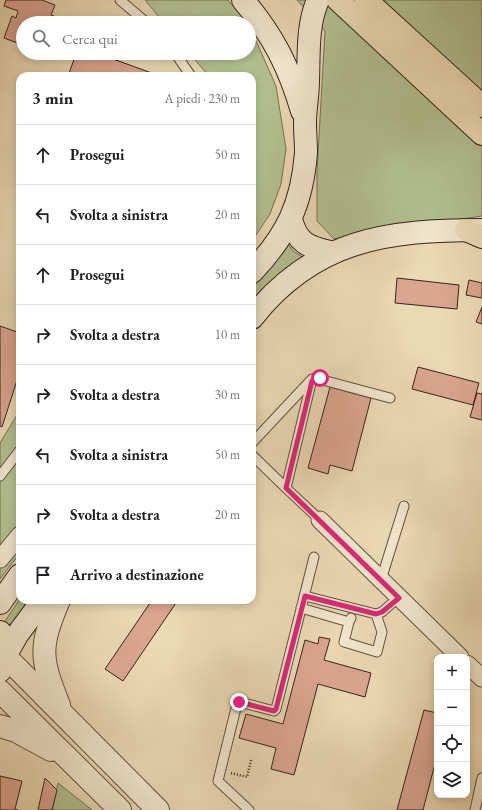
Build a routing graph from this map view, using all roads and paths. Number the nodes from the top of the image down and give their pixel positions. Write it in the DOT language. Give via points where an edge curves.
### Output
graph roads {
  1 [pos="120,0"];
  2 [pos="243,0"];
  3 [pos="318,0"];
  4 [pos="338,0"];
  5 [pos="366,0"];
  6 [pos="259,9"];
  7 [pos="139,16"];
  8 [pos="179,60"];
  9 [pos="188,72"];
  10 [pos="482,106"];
  11 [pos="305,122"];
  12 [pos="482,134"];
  13 [pos="291,219"];
  14 [pos="477,232"];
  15 [pos="330,252"];
  16 [pos="256,268"];
  17 [pos="256,314"];
  18 [pos="312,379"];
  19 [pos="390,398"];
  20 [pos="256,439"];
  21 [pos="16,455"];
  22 [pos="256,459"];
  23 [pos="0,476"];
  24 [pos="286,488"];
  25 [pos="404,506"];
  26 [pos="320,520"];
  27 [pos="16,540"];
  28 [pos="314,557"];
  29 [pos="0,559"];
  30 [pos="381,580"];
  31 [pos="16,581"];
  32 [pos="305,596"];
  33 [pos="399,598"];
  34 [pos="0,602"];
  35 [pos="40,604"];
  36 [pos="58,604"];
  37 [pos="301,608"];
  38 [pos="353,609"];
  39 [pos="376,614"];
  40 [pos="349,622"];
  41 [pos="4,653"];
  42 [pos="457,654"];
  43 [pos="470,667"];
  44 [pos="482,678"];
  45 [pos="0,691"];
  46 [pos="62,712"];
  47 [pos="0,726"];
  48 [pos="251,760"];
  49 [pos="73,762"];
  50 [pos="221,770"];
  51 [pos="482,778"];
  52 [pos="120,810"];
  53 [pos="158,810"];
  54 [pos="249,810"];
  55 [pos="475,810"];
  1 -- 7 [label="lane"];
  2 -- 6 [label="main road"];
  3 -- 11 [label="main road" via="313,12 309,41"];
  4 -- 12 [label="highway"];
  5 -- 10 [label="highway"];
  6 -- 11 [label="main road" via="293,81"];
  8 -- 9 [label="lane"];
  11 -- 13 [label="main road" via="306,152 302,186"];
  13 -- 15 [label="main road" via="294,232 302,242 315,249"];
  13 -- 16 [label="main road" via="267,256"];
  14 -- 15 [label="main road" via="427,230 395,234"];
  15 -- 17 [label="main road" via="287,281"];
  18 -- 19 [label="lane" via="320,378"];
  18 -- 20 [label="lane"];
  18 -- 24 [label="lane"];
  21 -- 23 [label="lane"];
  22 -- 24 [label="lane"];
  24 -- 26 [label="lane"];
  25 -- 30 [label="lane"];
  26 -- 30 [label="street"];
  27 -- 29 [label="street"];
  28 -- 32 [label="lane"];
  30 -- 33 [label="street"];
  31 -- 34 [label="main road"];
  32 -- 37 [label="lane"];
  32 -- 38 [label="lane"];
  33 -- 39 [label="lane"];
  33 -- 42 [label="street"];
  35 -- 41 [label="main road"];
  36 -- 46 [label="main road" via="43,648 45,667"];
  37 -- 40 [label="lane"];
  37 -- 50 [label="lane" via="276,709 274,711 238,703"];
  38 -- 39 [label="lane"];
  38 -- 40 [label="lane"];
  39 -- 40 [label="lane" via="382,632 377,652 344,642"];
  41 -- 46 [label="main road"];
  43 -- 44 [label="street"];
  45 -- 49 [label="main road"];
  46 -- 53 [label="main road"];
  47 -- 49 [label="main road"];
  48 -- 50 [label="path" via="247,777"];
  49 -- 52 [label="main road"];
  50 -- 54 [label="lane" via="218,781"];
  51 -- 55 [label="lane"];
}
